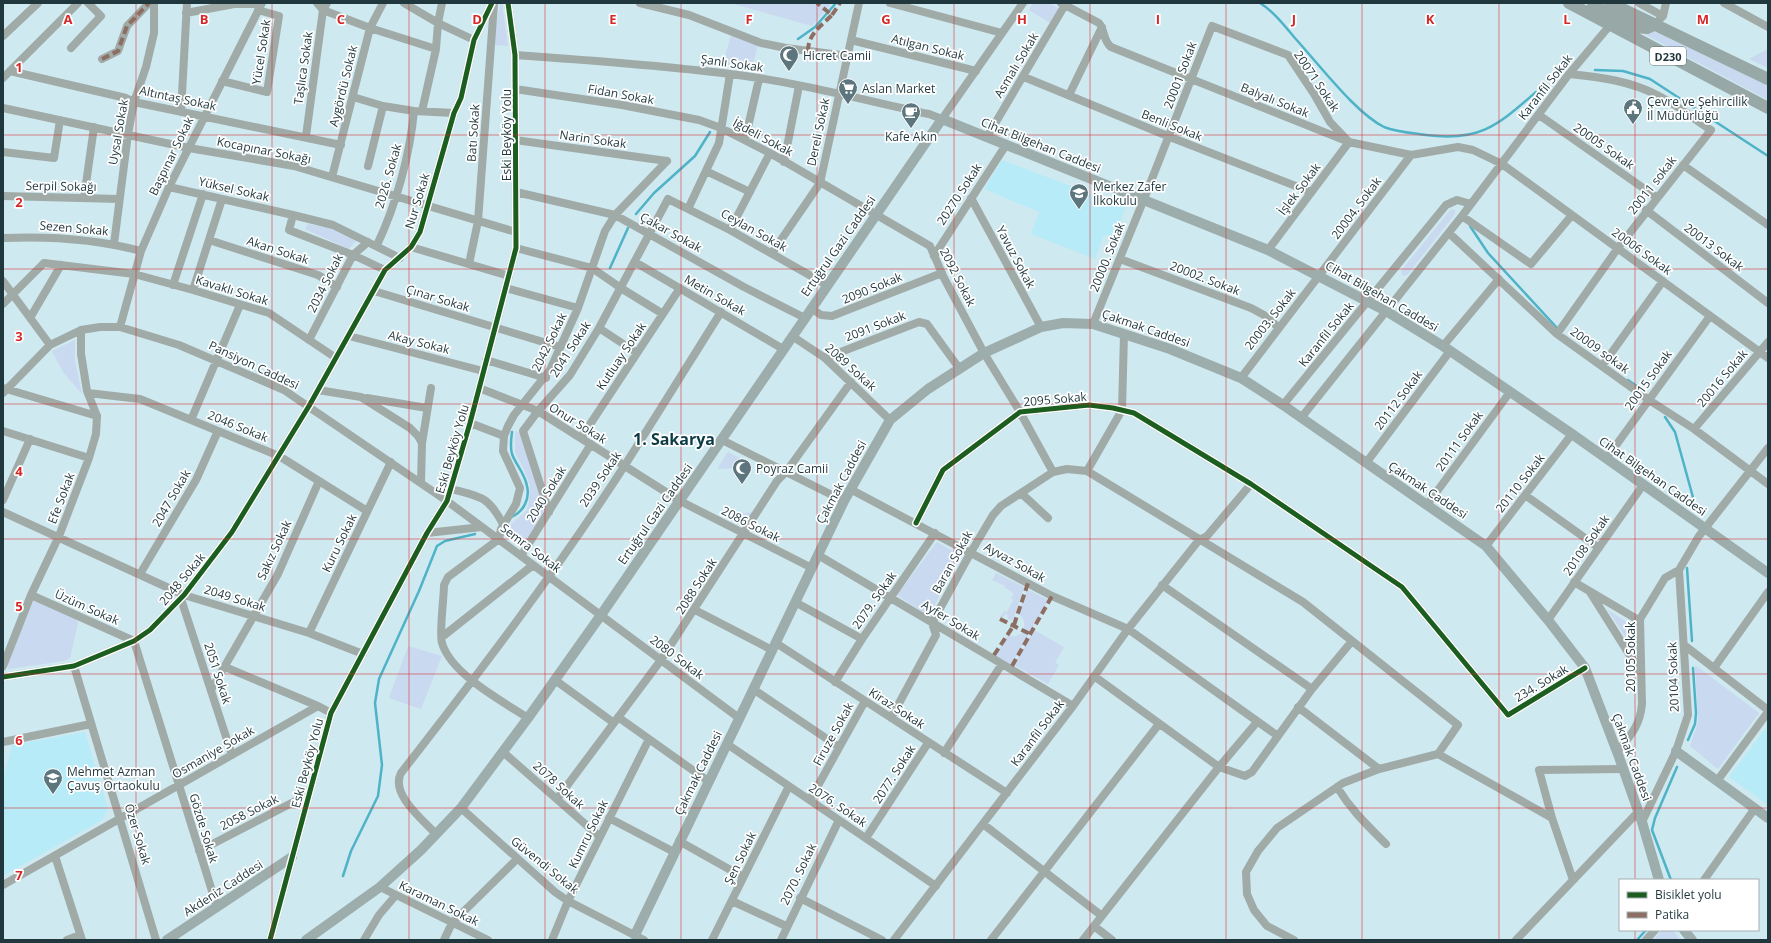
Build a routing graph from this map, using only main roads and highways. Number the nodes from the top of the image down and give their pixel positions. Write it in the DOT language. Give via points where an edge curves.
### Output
graph roads {
  1 [pos="1569,3"];
  2 [pos="1584,3"];
  3 [pos="1610,3"];
  4 [pos="1659,20"];
  5 [pos="1768,79"];
  6 [pos="1768,108"];
  7 [pos="942,119"];
  8 [pos="1768,573"];
  9 [pos="1676,751"];
  10 [pos="1768,818"];
  11 [pos="292,857"];
  12 [pos="1659,879"];
  13 [pos="1685,931"];
  14 [pos="634,938"];
  15 [pos="167,940"];
  16 [pos="306,940"];
  17 [pos="1692,940"];
  1 -- 6 [label="highway, D230"];
  2 -- 4 [label="highway" via="1636,27 1647,28"];
  3 -- 4 [label="highway, D230"];
  4 -- 5 [label="highway, D230"];
  7 -- 8 [label="main road, Cihat Bilgehan Caddesi" via="1268,250 1368,301 1447,349"];
  7 -- 16 [label="main road, Ertuğrul Gazi Caddesi" via="601,615 461,808 421,850 380,887"];
  9 -- 10 [label="main road"];
  11 -- 15 [label="main road, Akdeniz Caddesi"];
  12 -- 14 [label="main road, Çakmak Caddesi" via="1642,822 1585,668 1486,546 1241,378 1170,349 1093,324 1063,323 1041,327 984,353 928,389 890,420 844,501"];
  13 -- 17 [label="main road"];
}
